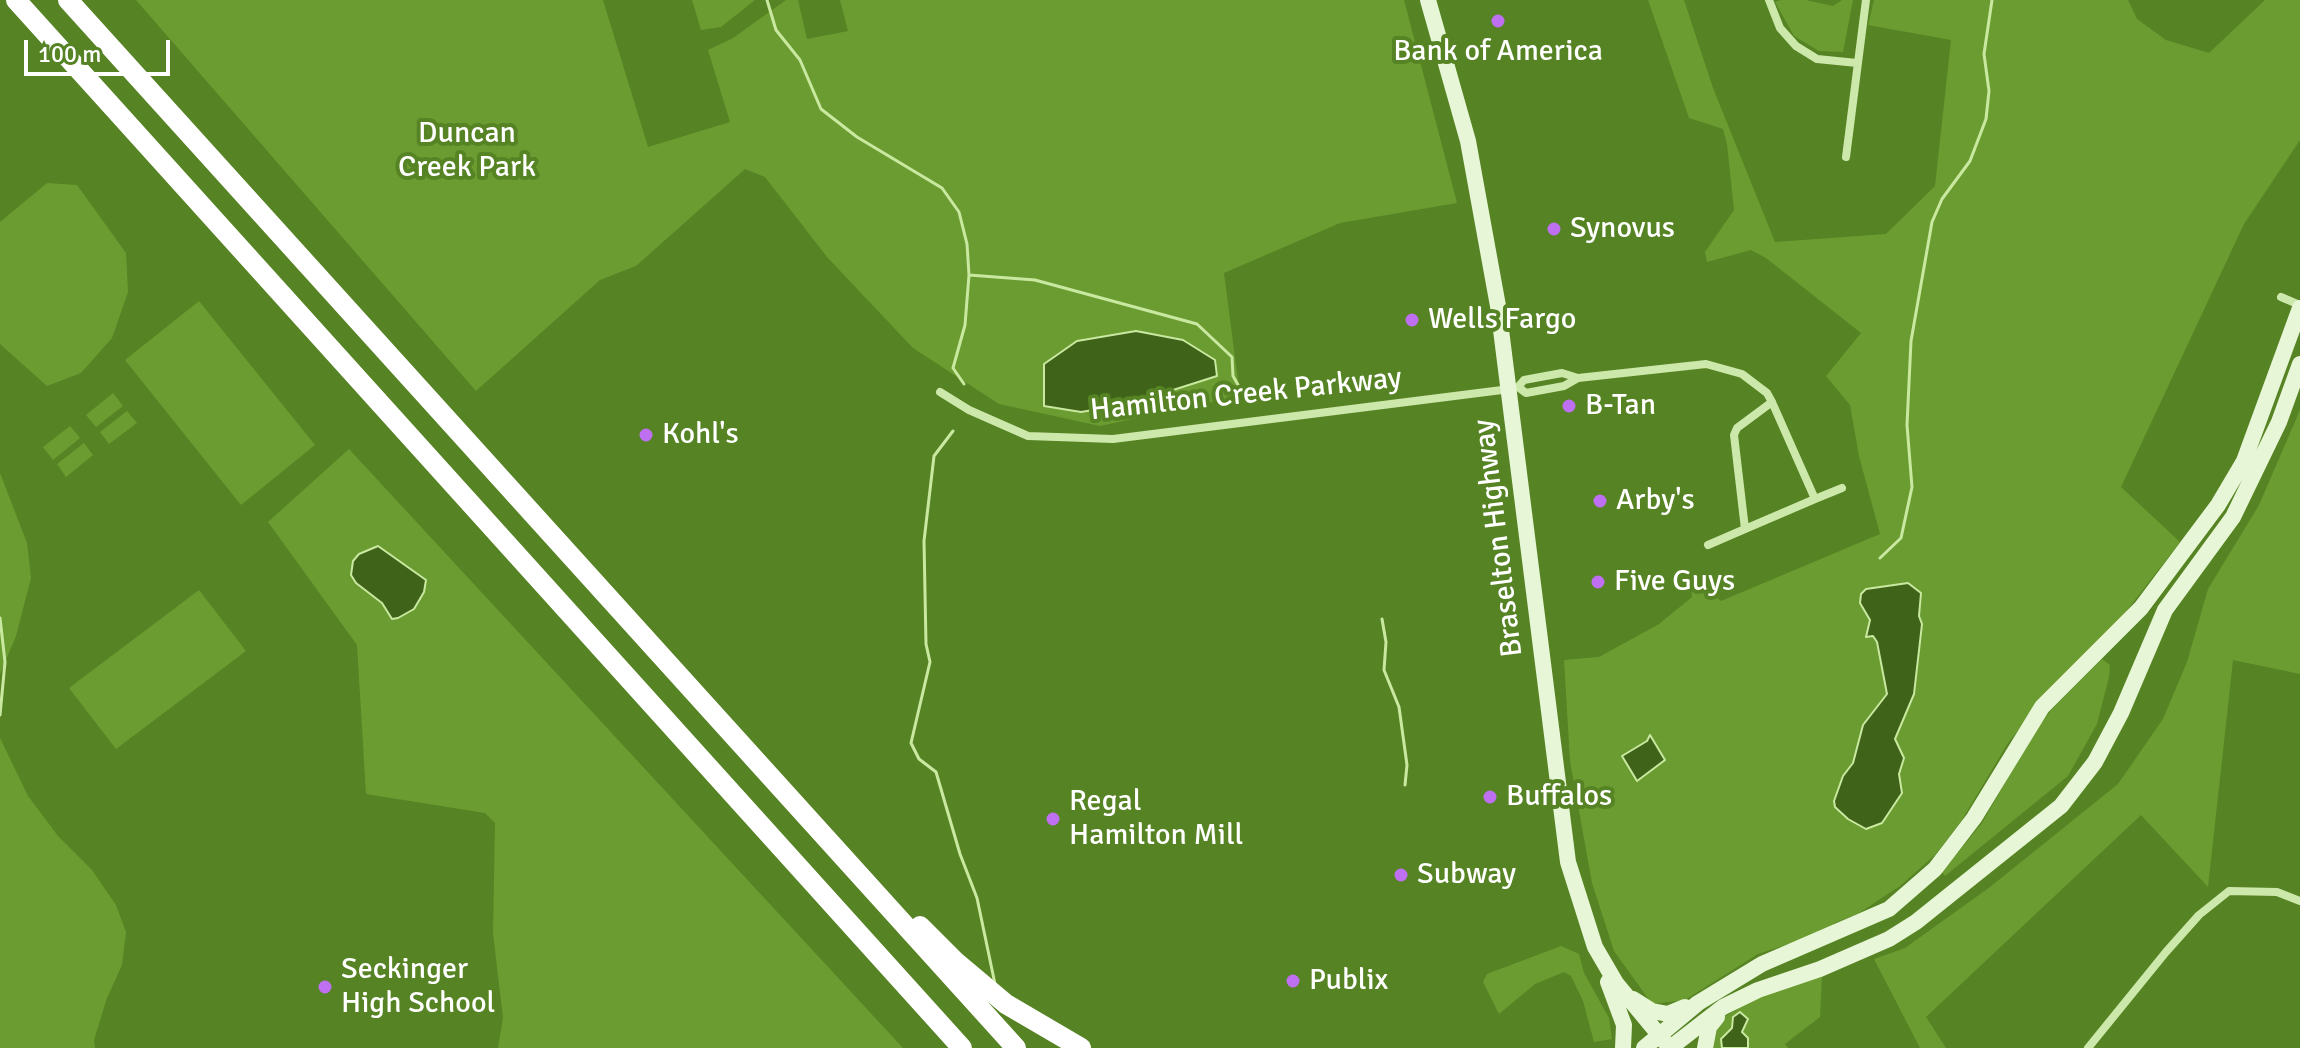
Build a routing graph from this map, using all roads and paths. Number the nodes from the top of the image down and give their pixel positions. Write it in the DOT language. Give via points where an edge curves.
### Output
graph roads {
  1 [pos="16,0"];
  2 [pos="68,0"];
  3 [pos="1428,0"];
  4 [pos="1769,0"];
  5 [pos="1866,0"];
  6 [pos="1857,63"];
  7 [pos="1846,157"];
  8 [pos="2281,297"];
  9 [pos="2300,307"];
  10 [pos="2300,364"];
  11 [pos="1514,388"];
  12 [pos="940,392"];
  13 [pos="1772,402"];
  14 [pos="1842,488"];
  15 [pos="1815,499"];
  16 [pos="1745,529"];
  17 [pos="1708,545"];
  18 [pos="785,796"];
  19 [pos="2300,901"];
  20 [pos="1595,947"];
  21 [pos="1622,992"];
  22 [pos="1698,1003"];
  23 [pos="1723,1007"];
  24 [pos="1666,1044"];
  25 [pos="962,1048"];
  26 [pos="1016,1048"];
  27 [pos="1081,1048"];
  28 [pos="1623,1048"];
  29 [pos="1644,1048"];
  30 [pos="1705,1048"];
  31 [pos="2088,1048"];
  1 -- 25 [label="highway"];
  2 -- 18 [label="highway"];
  3 -- 11 [label="street, Braselton Highway" via="1469,149"];
  4 -- 6 [label="street" via="1780,28 1796,46 1817,59"];
  5 -- 6 [label="street"];
  6 -- 7 [label="street"];
  8 -- 9 [label="street"];
  9 -- 22 [label="street" via="2244,461 2218,505 2141,608 2042,707 1974,818 1935,869 1889,909 1762,964"];
  10 -- 23 [label="street" via="2247,492 2165,610 2095,762 2061,806 1889,939"];
  11 -- 12 [label="street, Hamilton Creek Parkway" via="1113,439 1028,436"];
  11 -- 13 [label="street, Hamilton Creek Parkway" via="1526,393 1578,378 1706,364 1742,374"];
  11 -- 20 [label="street, Braselton Highway" via="1559,807 1581,912"];
  13 -- 15 [label="street, Hamilton Creek Parkway"];
  13 -- 16 [label="street" via="1734,435"];
  14 -- 15 [label="street"];
  15 -- 16 [label="street"];
  16 -- 17 [label="street"];
  18 -- 26 [label="highway"];
  18 -- 27 [label="highway" via="989,991"];
  19 -- 31 [label="street" via="2277,892 2229,891 2199,915"];
  20 -- 21 [label="street, Braselton Highway"];
  20 -- 28 [label="street" via="1624,1025"];
  21 -- 22 [label="street" via="1652,1011 1668,1014"];
  21 -- 24 [label="street, Braselton Highway"];
  22 -- 24 [label="street"];
  23 -- 24 [label="street"];
  23 -- 30 [label="street" via="1709,1027"];
  24 -- 29 [label="street"];
}
